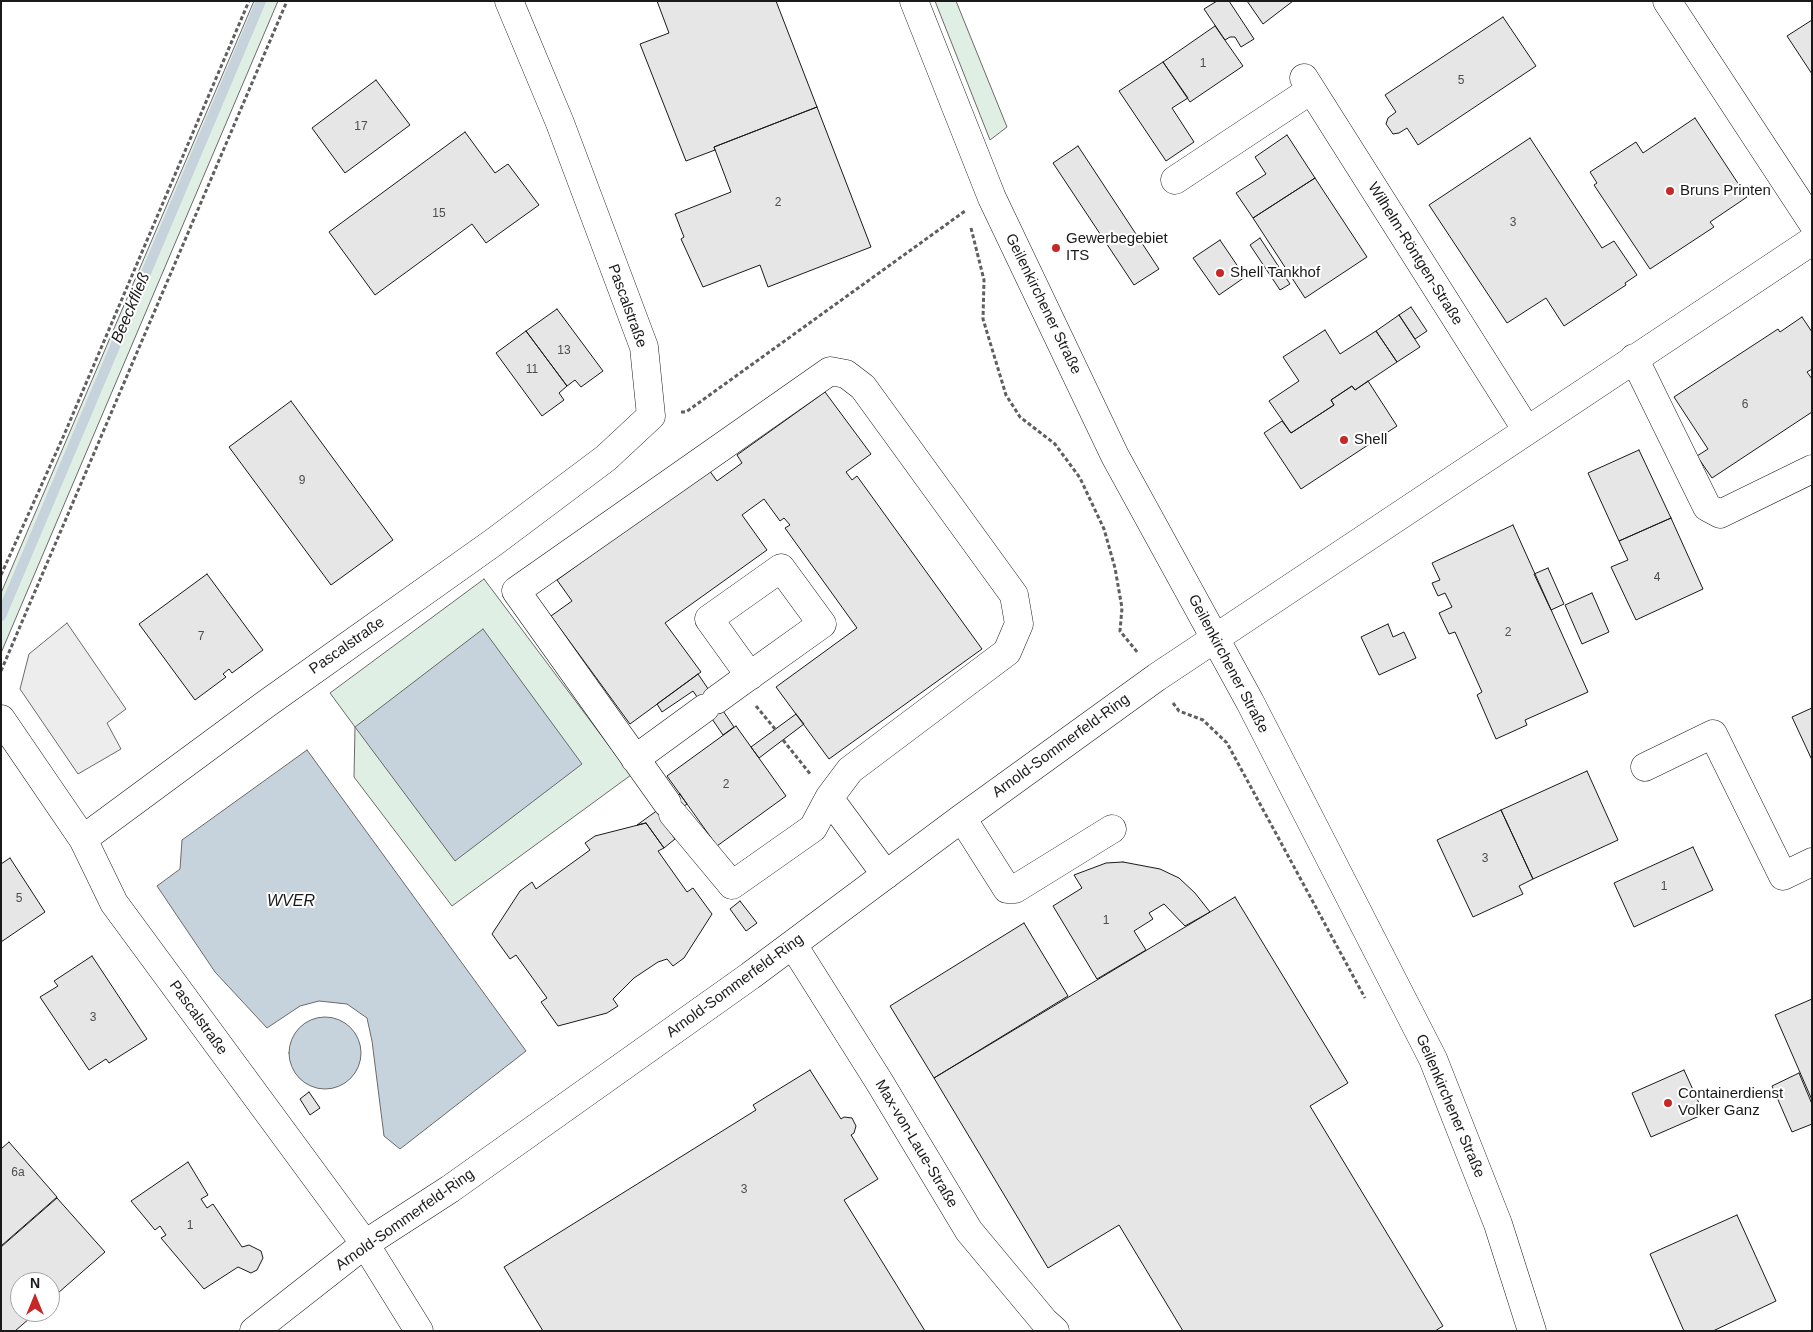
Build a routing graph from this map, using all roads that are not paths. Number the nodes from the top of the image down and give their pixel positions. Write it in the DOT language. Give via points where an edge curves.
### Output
graph roads {
  1 [pos="509,1"];
  2 [pos="914,1"];
  3 [pos="1666,1"];
  4 [pos="1175,180"];
  5 [pos="1809,243"];
  6 [pos="1634,358"];
  7 [pos="1526,429"];
  8 [pos="1812,469"];
  9 [pos="1215,638"];
  10 [pos="750,676"];
  11 [pos="1,719"];
  12 [pos="635,759"];
  13 [pos="1645,766"];
  14 [pos="829,798"];
  15 [pos="962,818"];
  16 [pos="1112,829"];
  17 [pos="83,839"];
  18 [pos="1812,862"];
  19 [pos="886,875"];
  20 [pos="793,945"];
  21 [pos="365,1244"];
  22 [pos="254,1331"];
  23 [pos="420,1331"];
  24 [pos="1055,1331"];
  25 [pos="1532,1331"];
  1 -- 17 [label="street, Pascalstraße" via="560,123 644,348 651,416 606,458 494,542"];
  2 -- 9 [label="street, Geilenkirchener Straße" via="992,198 1115,456"];
  3 -- 5 [label="street"];
  4 -- 7 [label="street, Wilhelm-Röntgen-Straße" via="1307,84"];
  5 -- 6 [label="street"];
  6 -- 7 [label="street"];
  6 -- 8 [label="street" via="1707,507 1720,514"];
  7 -- 9 [label="street"];
  9 -- 15 [label="street, Arnold-Sommerfeld-Ring" via="1157,676"];
  9 -- 25 [label="street, Geilenkirchener Straße" via="1433,1059 1498,1224"];
  10 -- 12 [label="street"];
  11 -- 17 [label="street"];
  12 -- 14 [label="street" via="670,809 732,885 813,828"];
  12 -- 14 [label="street" via="516,591 830,371 846,374 863,388 1014,595 1019,624 1007,652 850,770"];
  13 -- 18 [label="street" via="1713,734 1783,876"];
  14 -- 19 [label="street"];
  15 -- 16 [label="street" via="1007,889 1016,889"];
  15 -- 19 [label="street, Arnold-Sommerfeld-Ring"];
  17 -- 21 [label="street, Pascalstraße" via="114,903"];
  19 -- 20 [label="street, Arnold-Sommerfeld-Ring"];
  20 -- 21 [label="street, Arnold-Sommerfeld-Ring" via="450,1189"];
  20 -- 24 [label="street, Max-von-Laue-Straße" via="968,1231"];
  21 -- 22 [label="street, Arnold-Sommerfeld-Ring"];
  21 -- 23 [label="street, Pascalstraße"];
}
